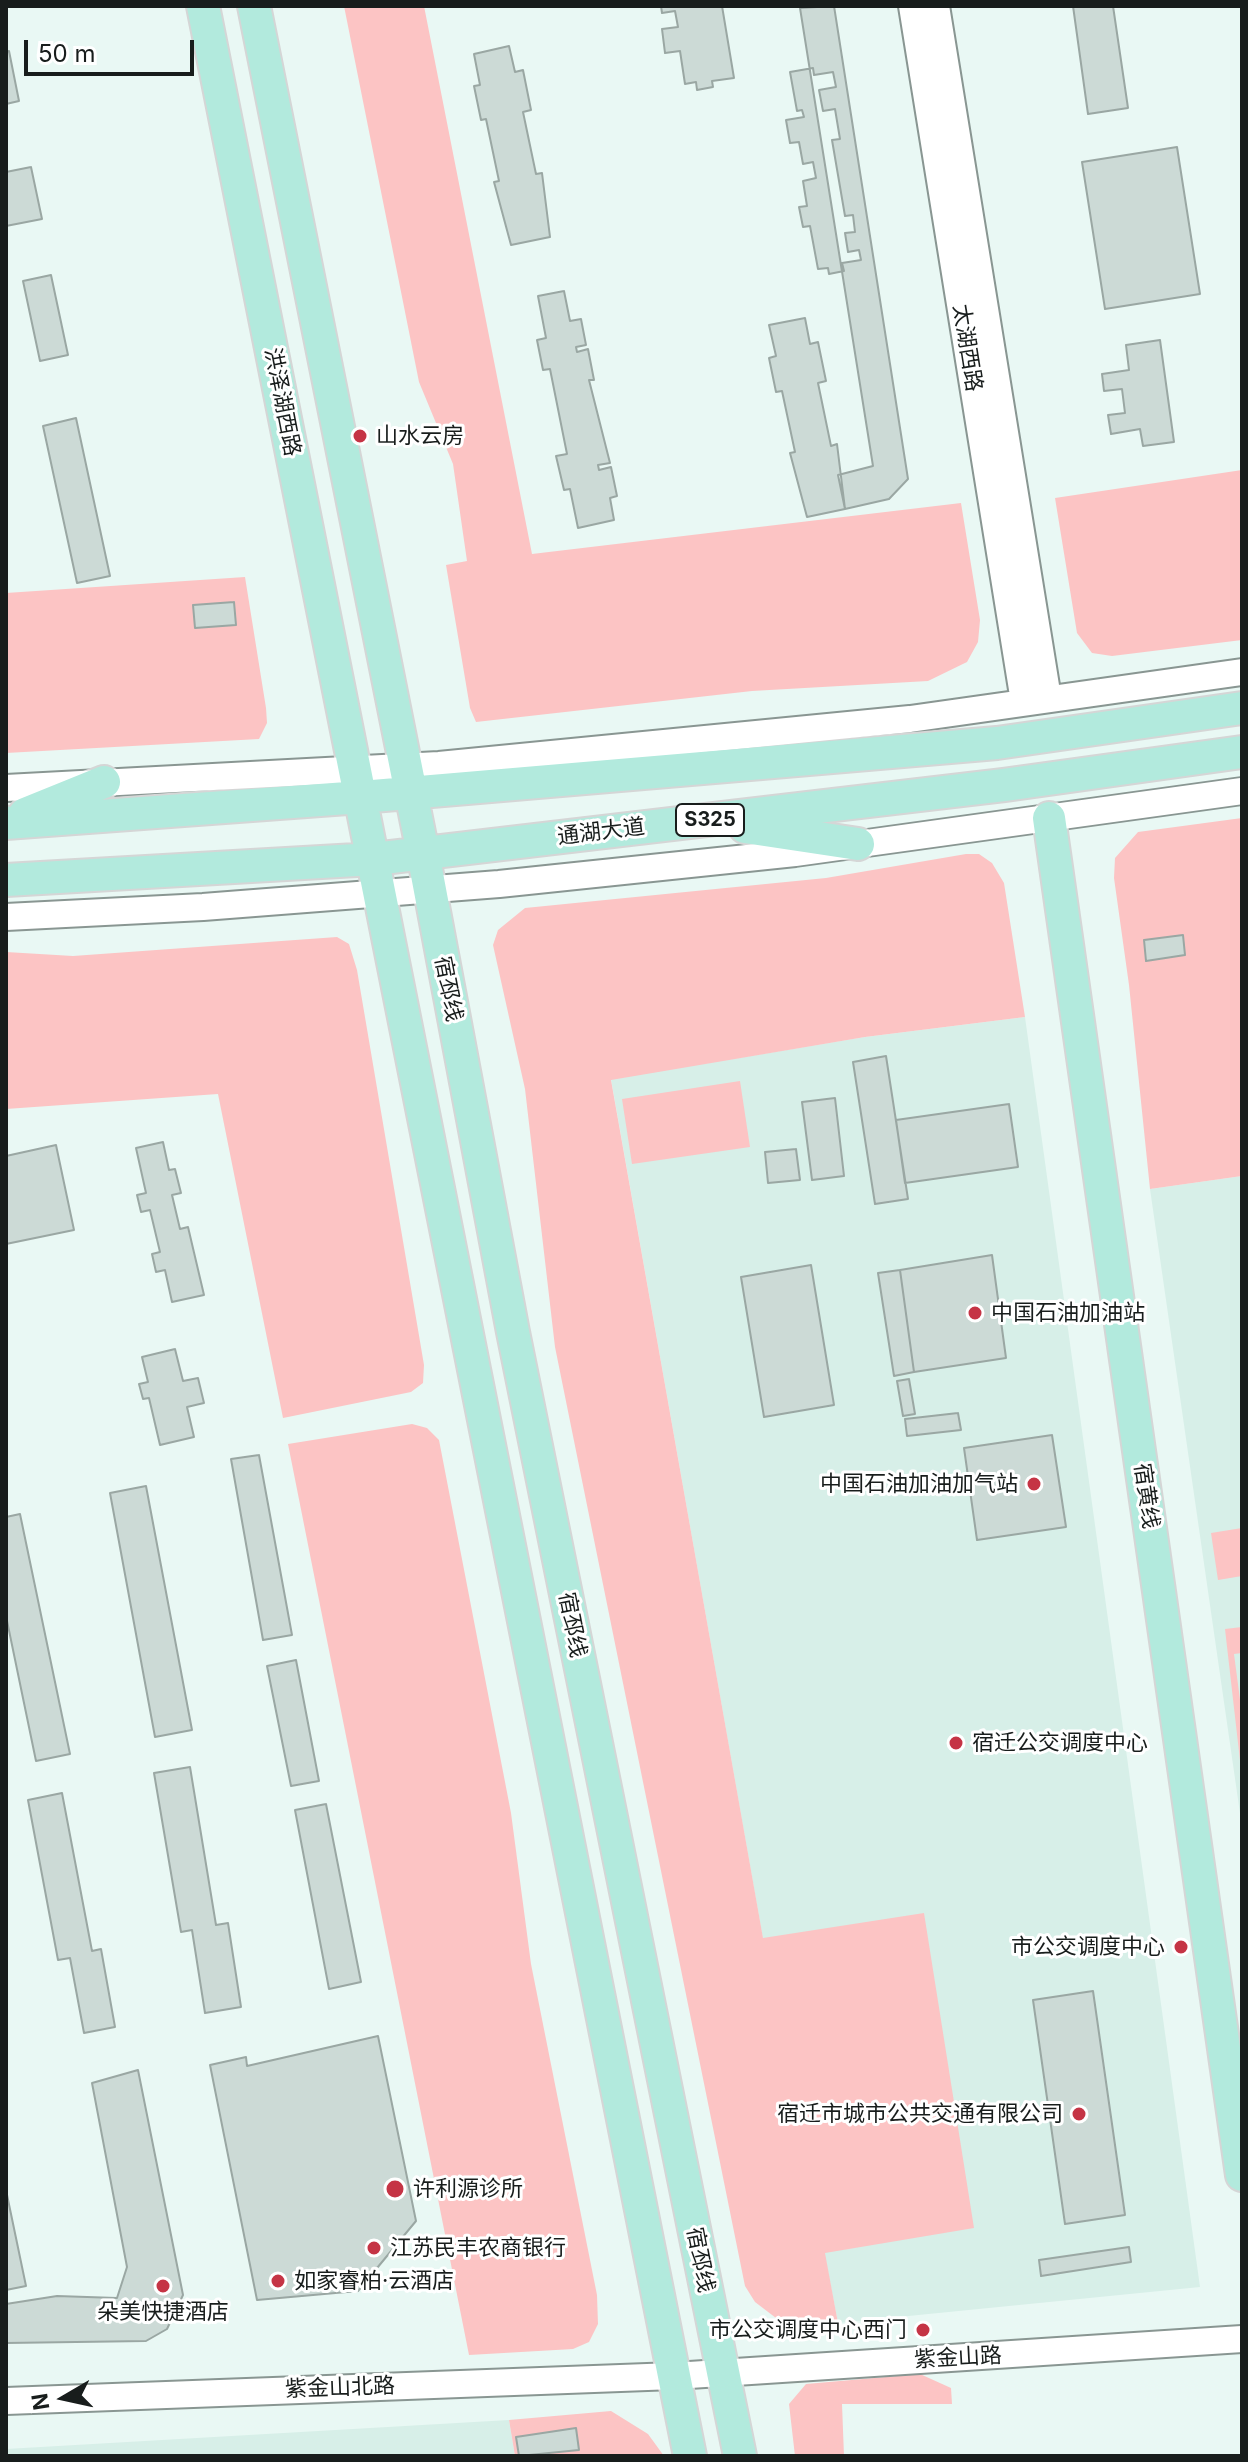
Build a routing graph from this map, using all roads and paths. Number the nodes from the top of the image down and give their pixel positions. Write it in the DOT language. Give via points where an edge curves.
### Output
graph roads {
  1 [pos="203,6"];
  2 [pos="254,6"];
  3 [pos="912,6"];
  4 [pos="936,6"];
  5 [pos="1242,672"];
  6 [pos="1242,708"];
  7 [pos="1242,752"];
  8 [pos="408,780"];
  9 [pos="104,782"];
  10 [pos="358,783"];
  11 [pos="6,788"];
  12 [pos="1242,791"];
  13 [pos="1049,818"];
  14 [pos="702,821"];
  15 [pos="6,822"];
  16 [pos="858,844"];
  17 [pos="423,853"];
  18 [pos="374,859"];
  19 [pos="6,880"];
  20 [pos="430,889"];
  21 [pos="381,892"];
  22 [pos="6,917"];
  23 [pos="1242,2175"];
  24 [pos="1242,2339"];
  25 [pos="722,2371"];
  26 [pos="674,2376"];
  27 [pos="6,2401"];
  28 [pos="690,2456"];
  29 [pos="740,2456"];
  1 -- 10 [label="main road, 洪泽湖西路"];
  2 -- 8 [label="main road"];
  3 -- 4 [label="street, 太湖西路" via="1034,688"];
  5 -- 8 [label="street"];
  6 -- 8 [label="main road" via="997,743"];
  7 -- 14 [label="main road, 通湖大道 / S325"];
  8 -- 10 [label="main road"];
  8 -- 17 [label="main road, 宿邳线"];
  9 -- 10 [label="street"];
  9 -- 11 [label="street"];
  9 -- 15 [label="main road"];
  10 -- 15 [label="main road"];
  10 -- 18 [label="main road, 宿邳线"];
  12 -- 13 [label="street"];
  13 -- 16 [label="street"];
  13 -- 23 [label="main road, 宿黄线"];
  14 -- 16 [label="main road"];
  14 -- 17 [label="main road, 通湖大道 / S325"];
  16 -- 20 [label="street"];
  17 -- 18 [label="main road, 通湖大道 / S325"];
  17 -- 20 [label="main road, 宿邳线"];
  18 -- 19 [label="main road, 通湖大道"];
  18 -- 21 [label="main road, 宿邳线"];
  20 -- 21 [label="street"];
  20 -- 25 [label="main road, 宿邳线" via="516,1348"];
  21 -- 22 [label="street"];
  21 -- 26 [label="main road, 宿邳线"];
  24 -- 25 [label="street, 紫金山路"];
  25 -- 26 [label="street, 紫金山路"];
  25 -- 29 [label="main road, 宿邳线"];
  26 -- 27 [label="street, 紫金山北路"];
  26 -- 28 [label="main road, 宿邳线"];
}
